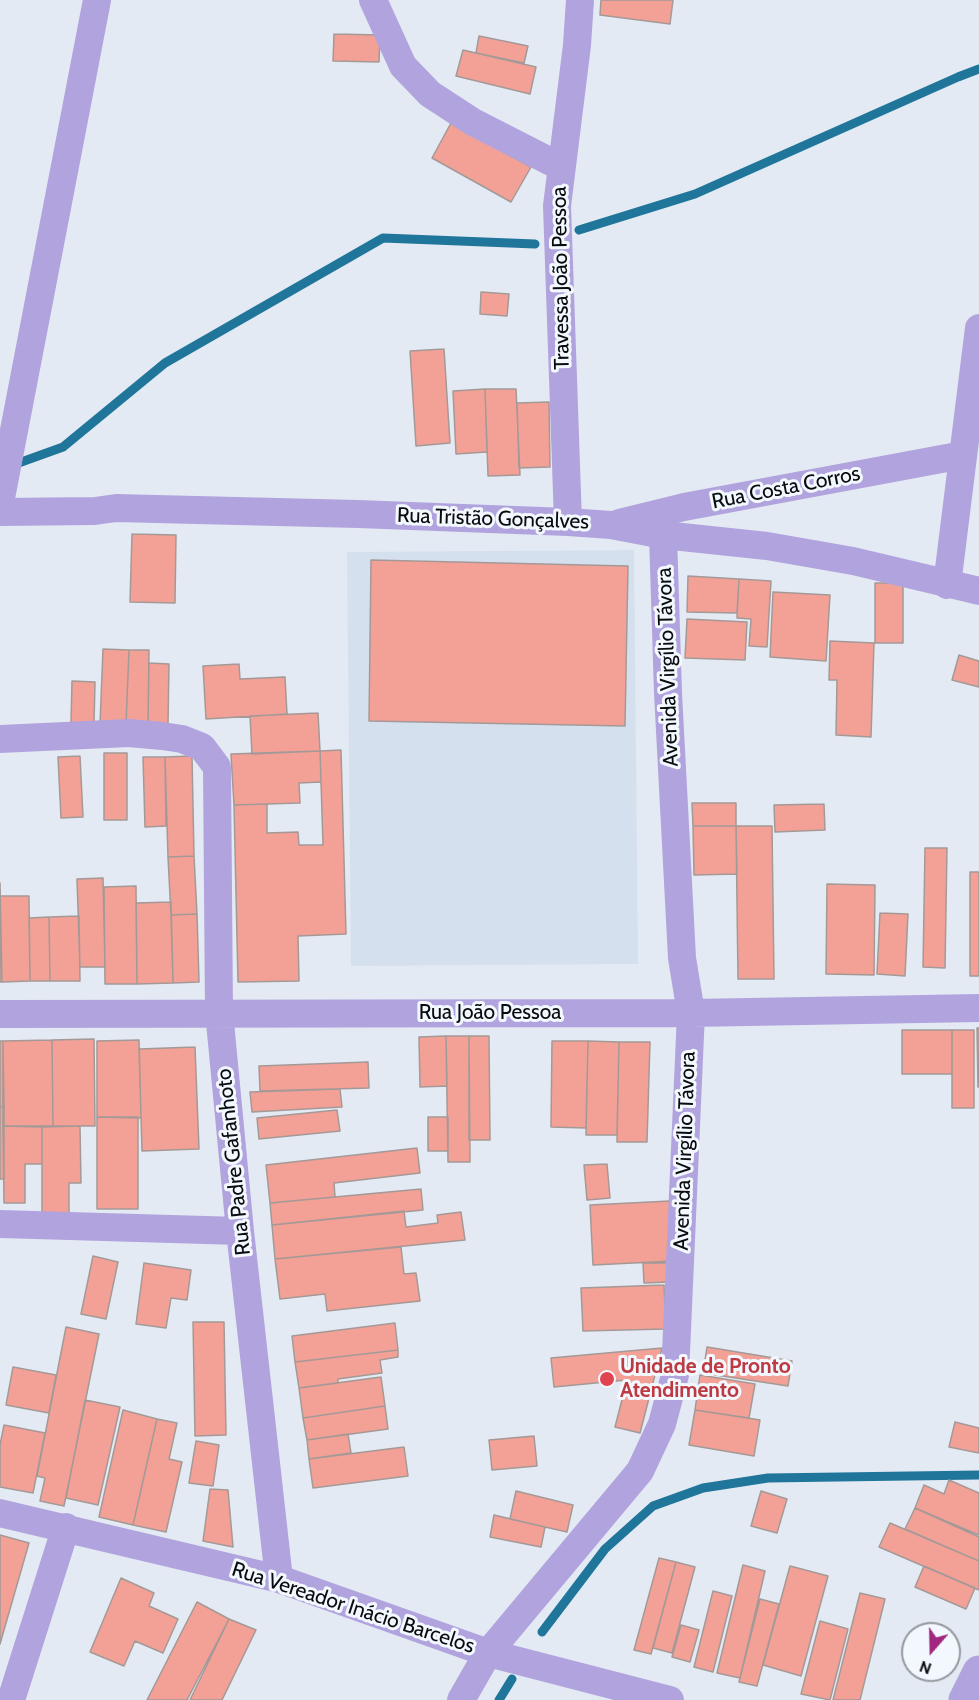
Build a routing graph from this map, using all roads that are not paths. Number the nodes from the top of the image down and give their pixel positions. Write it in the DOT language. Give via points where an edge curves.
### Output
graph roads {
  1 [pos="97,0"];
  2 [pos="373,0"];
  3 [pos="580,0"];
  4 [pos="561,167"];
  5 [pos="979,328"];
  6 [pos="963,455"];
  7 [pos="0,503"];
  8 [pos="0,512"];
  9 [pos="568,522"];
  10 [pos="611,525"];
  11 [pos="663,535"];
  12 [pos="947,585"];
  13 [pos="979,591"];
  14 [pos="0,739"];
  15 [pos="979,1008"];
  16 [pos="219,1012"];
  17 [pos="691,1013"];
  18 [pos="0,1014"];
  19 [pos="0,1224"];
  20 [pos="240,1231"];
  21 [pos="0,1513"];
  22 [pos="66,1527"];
  23 [pos="279,1579"];
  24 [pos="488,1653"];
  25 [pos="979,1672"];
  26 [pos="11,1700"];
  27 [pos="461,1700"];
  28 [pos="670,1700"];
  29 [pos="965,1700"];
  1 -- 7 [label="street"];
  2 -- 4 [label="street" via="403,66 421,86 473,122"];
  3 -- 4 [label="street, Travessa João Pessoa"];
  4 -- 9 [label="street, Travessa João Pessoa" via="557,206"];
  5 -- 6 [label="street"];
  6 -- 10 [label="street, Rua Costa Corros" via="684,507"];
  6 -- 12 [label="street"];
  8 -- 9 [label="street, Rua Tristão Gonçalves" via="116,508"];
  9 -- 10 [label="street, Rua Tristão Gonçalves"];
  10 -- 11 [label="street, Rua Tristão Gonçalves"];
  11 -- 12 [label="street, Rua Tristão Gonçalves" via="767,546 853,561"];
  11 -- 17 [label="street, Avenida Virgílio Távora" via="682,958"];
  12 -- 13 [label="street, Rua Tristão Gonçalves"];
  14 -- 16 [label="street, Rua Padre Gafanhoto" via="129,733 183,739 202,747 217,767 218,778"];
  15 -- 17 [label="street, Rua João Pessoa"];
  16 -- 17 [label="street, Rua João Pessoa"];
  16 -- 18 [label="street, Rua João Pessoa"];
  16 -- 20 [label="street, Rua Padre Gafanhoto"];
  17 -- 24 [label="street, Avenida Virgílio Távora" via="675,1375 662,1424 640,1471"];
  19 -- 20 [label="street"];
  20 -- 23 [label="street, Rua Padre Gafanhoto"];
  21 -- 22 [label="street, Rua Vereador Inácio Barcelos"];
  22 -- 23 [label="street, Rua Vereador Inácio Barcelos"];
  22 -- 26 [label="street"];
  23 -- 24 [label="street, Rua Vereador Inácio Barcelos"];
  24 -- 27 [label="street, Avenida Virgílio Távora"];
  24 -- 28 [label="street, Rua Vereador Inácio Barcelos"];
  25 -- 29 [label="street"];
}
